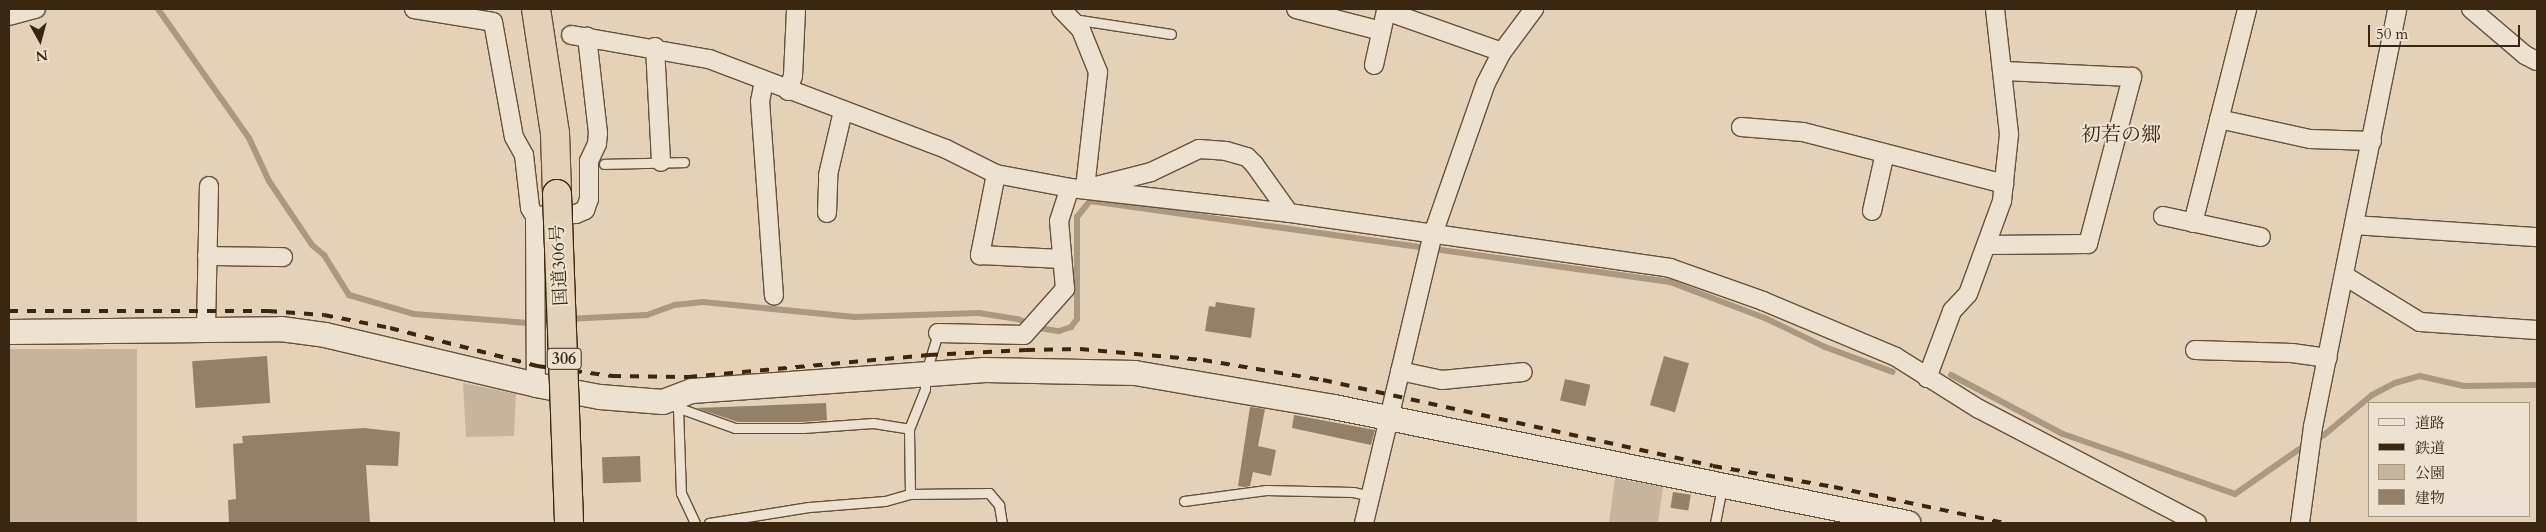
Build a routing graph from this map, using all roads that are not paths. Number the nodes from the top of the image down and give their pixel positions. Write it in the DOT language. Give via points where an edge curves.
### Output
graph roads {
  1 [pos="36,9"];
  2 [pos="414,9"];
  3 [pos="536,9"];
  4 [pos="796,9"];
  5 [pos="1296,9"];
  6 [pos="1534,9"];
  7 [pos="1994,9"];
  8 [pos="2247,9"];
  9 [pos="2397,9"];
  10 [pos="2471,9"];
  11 [pos="1066,14"];
  12 [pos="9,16"];
  13 [pos="1382,31"];
  14 [pos="1171,34"];
  15 [pos="655,48"];
  16 [pos="1502,52"];
  17 [pos="2537,61"];
  18 [pos="1374,66"];
  19 [pos="2003,72"];
  20 [pos="764,81"];
  21 [pos="788,91"];
  22 [pos="843,111"];
  23 [pos="2219,119"];
  24 [pos="1741,127"];
  25 [pos="2372,140"];
  26 [pos="1885,153"];
  27 [pos="661,162"];
  28 [pos="684,162"];
  29 [pos="604,164"];
  30 [pos="996,174"];
  31 [pos="2004,184"];
  32 [pos="209,186"];
  33 [pos="1078,188"];
  34 [pos="1872,211"];
  35 [pos="827,213"];
  36 [pos="1289,214"];
  37 [pos="535,216"];
  38 [pos="2163,216"];
  39 [pos="2193,223"];
  40 [pos="2355,225"];
  41 [pos="1433,235"];
  42 [pos="2261,237"];
  43 [pos="2537,237"];
  44 [pos="1987,245"];
  45 [pos="207,256"];
  46 [pos="283,258"];
  47 [pos="1062,259"];
  48 [pos="2345,276"];
  49 [pos="774,295"];
  50 [pos="206,328"];
  51 [pos="2537,330"];
  52 [pos="9,332"];
  53 [pos="938,333"];
  54 [pos="2195,350"];
  55 [pos="2328,358"];
  56 [pos="1400,371"];
  57 [pos="1523,372"];
  58 [pos="925,375"];
  59 [pos="1927,378"];
  60 [pos="536,385"];
  61 [pos="670,405"];
  62 [pos="1388,419"];
  63 [pos="909,429"];
  64 [pos="1722,487"];
  65 [pos="910,494"];
  66 [pos="1370,496"];
  67 [pos="1184,501"];
  68 [pos="569,523"];
  69 [pos="695,523"];
  70 [pos="709,523"];
  71 [pos="1002,523"];
  72 [pos="1364,523"];
  73 [pos="1715,523"];
  74 [pos="1908,523"];
  75 [pos="2197,523"];
  76 [pos="2300,523"];
  1 -- 12 [label="street"];
  2 -- 37 [label="street" via="493,22 514,137 524,155 530,208"];
  3 -- 68 [label="highway, 国道306号 / 306, bridge" via="555,133"];
  4 -- 21 [label="street" via="793,76"];
  5 -- 13 [label="street"];
  6 -- 16 [label="street"];
  7 -- 19 [label="street"];
  8 -- 23 [label="street"];
  9 -- 25 [label="street"];
  10 -- 17 [label="street" via="2525,55"];
  11 -- 14 [label="lane"];
  11 -- 33 [label="street" via="1081,30 1098,72"];
  13 -- 16 [label="street" via="1386,11"];
  13 -- 18 [label="street"];
  15 -- 20 [label="street" via="709,58"];
  15 -- 27 [label="street"];
  15 -- 37 [label="street" via="579,36 598,133 597,144 589,160 589,198 585,210 576,214"];
  16 -- 41 [label="street" via="1478,105"];
  19 -- 31 [label="street" via="2009,134"];
  19 -- 44 [label="street" via="2132,77 2088,244"];
  20 -- 21 [label="street"];
  20 -- 49 [label="street" via="760,101"];
  21 -- 22 [label="street"];
  22 -- 30 [label="street" via="946,149"];
  22 -- 35 [label="street" via="828,175"];
  23 -- 25 [label="street" via="2310,139"];
  23 -- 39 [label="street"];
  24 -- 26 [label="street" via="1803,132"];
  25 -- 40 [label="street"];
  26 -- 31 [label="street"];
  26 -- 34 [label="street"];
  27 -- 28 [label="lane"];
  27 -- 29 [label="lane"];
  30 -- 33 [label="street"];
  30 -- 47 [label="street" via="980,255"];
  31 -- 44 [label="street"];
  32 -- 45 [label="street"];
  33 -- 36 [label="street"];
  33 -- 36 [label="street" via="1151,172 1199,150 1226,150 1247,157 1254,164"];
  33 -- 47 [label="street" via="1059,221"];
  36 -- 41 [label="street"];
  37 -- 60 [label="street"];
  38 -- 39 [label="street"];
  39 -- 42 [label="street"];
  40 -- 43 [label="street"];
  40 -- 48 [label="street"];
  41 -- 56 [label="street"];
  41 -- 59 [label="street" via="1670,268 1763,301 1896,357"];
  44 -- 59 [label="street" via="1968,294 1952,311"];
  45 -- 46 [label="street"];
  45 -- 50 [label="street"];
  47 -- 53 [label="street" via="1065,289 1024,335"];
  48 -- 51 [label="street" via="2420,322"];
  48 -- 55 [label="street"];
  50 -- 52 [label="street"];
  50 -- 60 [label="street" via="280,329 324,334"];
  53 -- 58 [label="lane"];
  54 -- 55 [label="street" via="2292,353"];
  55 -- 76 [label="street" via="2313,427"];
  56 -- 57 [label="street" via="1442,380"];
  56 -- 62 [label="street"];
  58 -- 61 [label="street" via="692,391"];
  58 -- 62 [label="street" via="985,370 1135,373"];
  58 -- 63 [label="lane" via="926,390"];
  59 -- 75 [label="street" via="2066,457"];
  60 -- 61 [label="street" via="600,398"];
  61 -- 63 [label="lane" via="735,428 873,423"];
  61 -- 69 [label="lane" via="681,493"];
  62 -- 64 [label="street"];
  62 -- 66 [label="street"];
  63 -- 65 [label="lane"];
  64 -- 73 [label="lane"];
  64 -- 74 [label="street"];
  65 -- 70 [label="lane" via="885,501 810,507"];
  65 -- 71 [label="lane" via="989,493 999,505"];
  66 -- 67 [label="lane" via="1353,492 1266,490"];
  66 -- 72 [label="street"];
}
